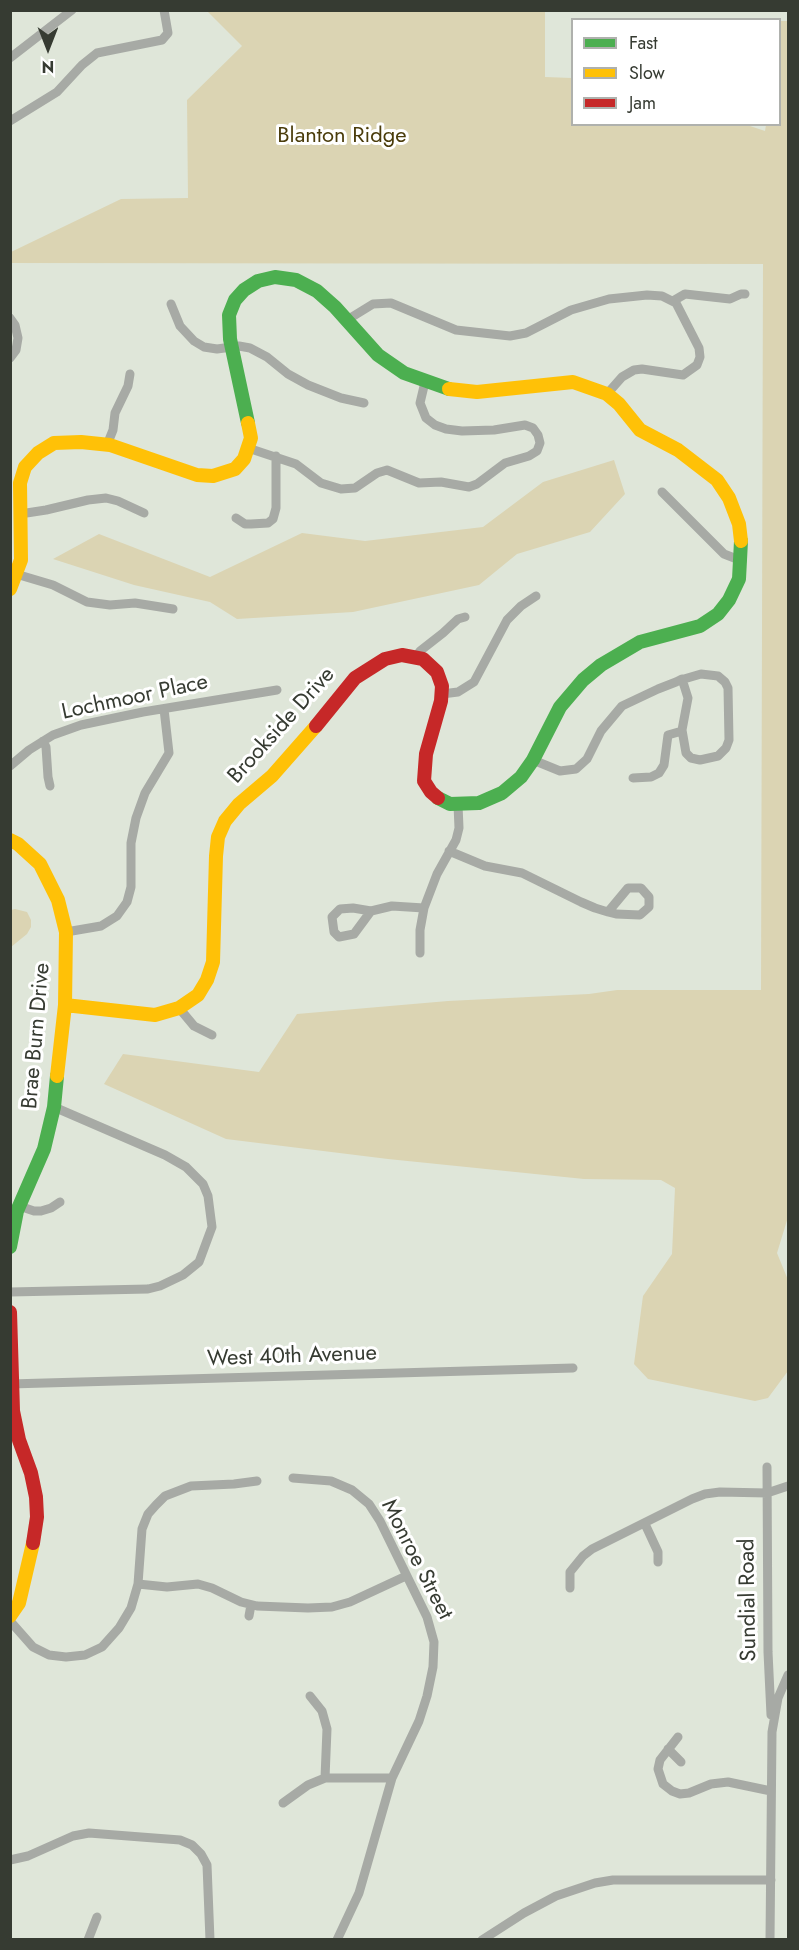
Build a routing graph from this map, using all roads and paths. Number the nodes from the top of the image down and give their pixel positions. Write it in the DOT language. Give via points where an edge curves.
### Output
graph roads {
  1 [pos="72,10"];
  2 [pos="164,10"];
  3 [pos="10,58"];
  4 [pos="10,121"];
  5 [pos="745,294"];
  6 [pos="673,301"];
  7 [pos="171,304"];
  8 [pos="10,318"];
  9 [pos="347,320"];
  10 [pos="231,347"];
  11 [pos="10,358"];
  12 [pos="130,374"];
  13 [pos="425,382"];
  14 [pos="607,394"];
  15 [pos="364,404"];
  16 [pos="107,445"];
  17 [pos="248,448"];
  18 [pos="276,456"];
  19 [pos="662,492"];
  20 [pos="144,513"];
  21 [pos="20,514"];
  22 [pos="236,518"];
  23 [pos="742,561"];
  24 [pos="16,574"];
  25 [pos="10,589"];
  26 [pos="536,596"];
  27 [pos="173,609"];
  28 [pos="465,617"];
  29 [pos="415,658"];
  30 [pos="682,679"];
  31 [pos="277,690"];
  32 [pos="442,694"];
  33 [pos="164,709"];
  34 [pos="682,731"];
  35 [pos="43,741"];
  36 [pos="533,760"];
  37 [pos="10,766"];
  38 [pos="633,778"];
  39 [pos="50,786"];
  40 [pos="458,805"];
  41 [pos="10,840"];
  42 [pos="449,851"];
  43 [pos="424,908"];
  44 [pos="371,911"];
  45 [pos="608,912"];
  46 [pos="66,932"];
  47 [pos="420,953"];
  48 [pos="65,1005"];
  49 [pos="179,1008"];
  50 [pos="212,1035"];
  51 [pos="54,1107"];
  52 [pos="60,1202"];
  53 [pos="20,1206"];
  54 [pos="10,1247"];
  55 [pos="10,1292"];
  56 [pos="10,1312"];
  57 [pos="573,1368"];
  58 [pos="11,1384"];
  59 [pos="767,1467"];
  60 [pos="293,1478"];
  61 [pos="257,1481"];
  62 [pos="789,1486"];
  63 [pos="768,1493"];
  64 [pos="645,1524"];
  65 [pos="658,1562"];
  66 [pos="406,1576"];
  67 [pos="138,1584"];
  68 [pos="570,1588"];
  69 [pos="251,1605"];
  70 [pos="10,1616"];
  71 [pos="249,1616"];
  72 [pos="10,1622"];
  73 [pos="789,1675"];
  74 [pos="310,1696"];
  75 [pos="772,1732"];
  76 [pos="678,1737"];
  77 [pos="668,1749"];
  78 [pos="681,1762"];
  79 [pos="325,1778"];
  80 [pos="392,1778"];
  81 [pos="771,1791"];
  82 [pos="283,1803"];
  83 [pos="10,1860"];
  84 [pos="771,1880"];
  85 [pos="97,1917"];
  86 [pos="88,1940"];
  87 [pos="210,1940"];
  88 [pos="337,1940"];
  89 [pos="482,1940"];
  90 [pos="770,1940"];
  1 -- 3 [label="street"];
  2 -- 4 [label="street" via="166,38 97,53 57,92"];
  5 -- 6 [label="street" via="730,299 685,294"];
  6 -- 9 [label="street" via="647,295 596,302 526,333 510,336 456,330 387,303 373,304"];
  6 -- 14 [label="street" via="696,341 700,353 697,365 683,375 634,370"];
  7 -- 10 [label="street" via="180,326 199,345 211,349"];
  8 -- 11 [label="street" via="18,338"];
  9 -- 10 [label="street" via="308,286 290,278 269,278 249,286 233,304 228,325"];
  9 -- 13 [label="street" via="378,355"];
  10 -- 15 [label="street" via="256,350 295,379"];
  10 -- 17 [label="street" via="248,419"];
  12 -- 16 [label="street"];
  13 -- 14 [label="street" via="477,392 573,382"];
  13 -- 18 [label="street" via="420,403 426,418 435,425 468,431 525,424 538,435 537,451 505,463 469,487 419,483 381,470 361,485 347,489 327,486 296,464"];
  14 -- 23 [label="street" via="640,430 678,450 717,480 739,524"];
  16 -- 17 [label="street" via="197,475 213,476 235,469"];
  16 -- 21 [label="street" via="54,443 38,453 25,466 20,483"];
  17 -- 18 [label="street"];
  18 -- 22 [label="street" via="273,519 251,525"];
  19 -- 23 [label="street" via="724,554"];
  20 -- 21 [label="street" via="106,498"];
  21 -- 24 [label="street" via="21,560"];
  23 -- 36 [label="street" via="735,590 713,618 700,626 629,648 583,680 560,707"];
  24 -- 25 [label="street"];
  24 -- 27 [label="street" via="94,603 135,603"];
  26 -- 32 [label="street" via="507,620 474,682 458,692"];
  28 -- 29 [label="street"];
  29 -- 32 [label="street" via="423,659 437,672"];
  29 -- 49 [label="street, Brookside Drive" via="385,659 355,678 308,737 225,821 216,856 211,971 198,994"];
  30 -- 34 [label="street" via="688,694"];
  30 -- 34 [label="street" via="707,674 725,682 729,692 729,740 717,756 696,760 686,753"];
  30 -- 36 [label="street" via="618,710 601,731 587,759 576,769 560,771"];
  31 -- 33 [label="street, Lochmoor Place"];
  32 -- 40 [label="street" via="426,754 424,781 439,799"];
  33 -- 35 [label="street, Lochmoor Place" via="81,725"];
  33 -- 46 [label="street" via="169,753 138,812 131,843 127,902 117,916 101,926"];
  34 -- 38 [label="street" via="668,735 664,765 659,773"];
  35 -- 37 [label="street, Lochmoor Place"];
  35 -- 39 [label="street"];
  36 -- 40 [label="street" via="502,793 479,803"];
  40 -- 42 [label="street" via="459,828"];
  41 -- 46 [label="street, Brae Burn Drive" via="40,864 58,900"];
  42 -- 43 [label="street"];
  42 -- 45 [label="street" via="485,866 522,873"];
  43 -- 44 [label="street" via="392,906"];
  43 -- 47 [label="street"];
  46 -- 48 [label="street, Brae Burn Drive"];
  48 -- 49 [label="street, Brookside Drive" via="155,1015"];
  48 -- 51 [label="street, Brae Burn Drive"];
  49 -- 50 [label="street" via="194,1026"];
  51 -- 53 [label="street, Brae Burn Drive" via="44,1149"];
  51 -- 55 [label="street" via="186,1167 208,1196 212,1227 199,1262 160,1286"];
  52 -- 53 [label="street" via="41,1211"];
  53 -- 54 [label="street, Brae Burn Drive"];
  56 -- 58 [label="street"];
  57 -- 58 [label="street, West 40th Avenue"];
  58 -- 70 [label="street" via="16,1426 31,1473 37,1517 26,1583"];
  59 -- 63 [label="street, Sundial Road"];
  60 -- 66 [label="street, Monroe Street" via="331,1481 352,1490 369,1504"];
  61 -- 67 [label="street" via="191,1486 165,1496 148,1514 142,1529"];
  62 -- 63 [label="street"];
  63 -- 64 [label="street" via="705,1494"];
  63 -- 75 [label="street, Sundial Road"];
  64 -- 65 [label="street" via="658,1552"];
  64 -- 68 [label="street" via="583,1556 570,1572"];
  66 -- 69 [label="street" via="332,1607"];
  66 -- 80 [label="street, Monroe Street" via="430,1626 433,1667 419,1721"];
  67 -- 69 [label="street" via="198,1584"];
  67 -- 72 [label="street" via="119,1628 102,1647 85,1655 50,1655 33,1647"];
  69 -- 71 [label="street"];
  73 -- 75 [label="street" via="778,1698"];
  74 -- 79 [label="street" via="322,1711 327,1729"];
  75 -- 81 [label="street"];
  76 -- 77 [label="street"];
  77 -- 78 [label="street"];
  77 -- 81 [label="street" via="658,1773 672,1791 689,1793 728,1782"];
  79 -- 80 [label="street"];
  79 -- 82 [label="street"];
  80 -- 88 [label="street, Monroe Street" via="359,1893"];
  81 -- 84 [label="street"];
  83 -- 87 [label="street" via="89,1833 180,1840 192,1845 207,1865"];
  84 -- 89 [label="street" via="595,1883 556,1896"];
  84 -- 90 [label="street"];
  85 -- 86 [label="street"];
}
